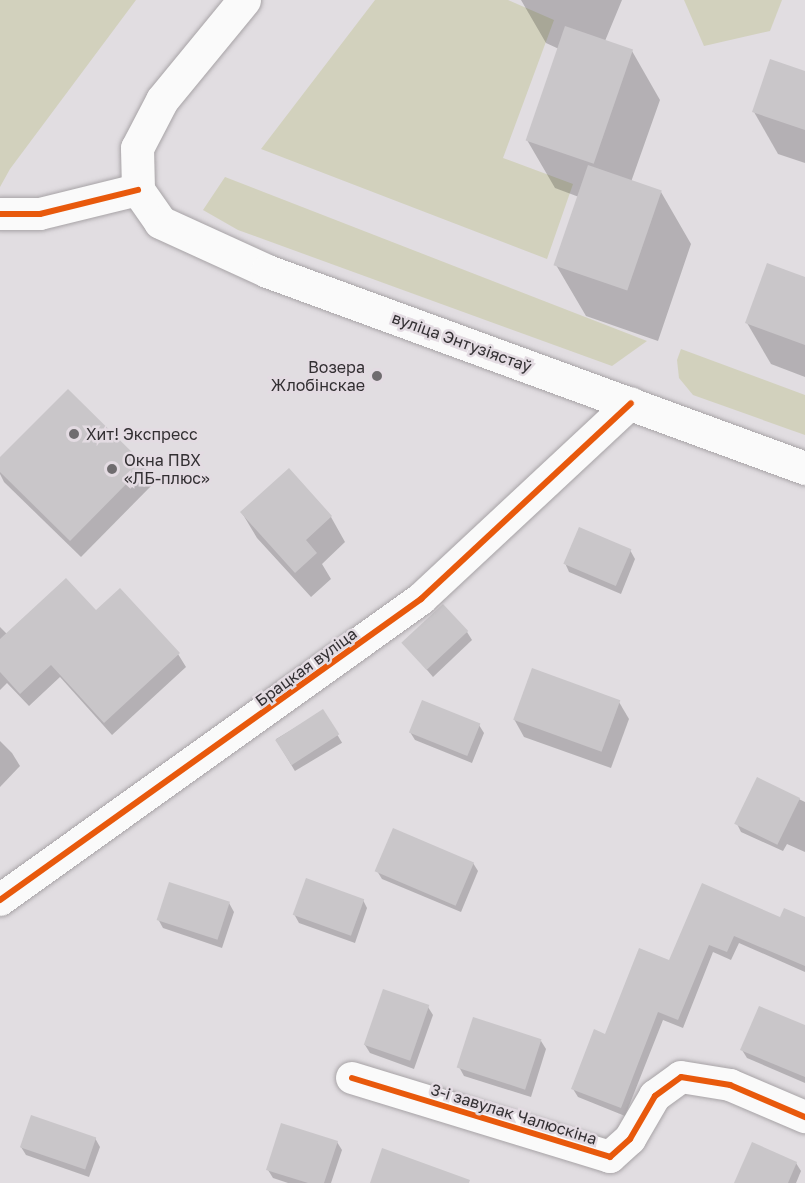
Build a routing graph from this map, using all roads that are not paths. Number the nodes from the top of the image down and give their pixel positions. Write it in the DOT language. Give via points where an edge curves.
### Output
graph roads {
  1 [pos="244,0"];
  2 [pos="138,190"];
  3 [pos="0,214"];
  4 [pos="631,403"];
  5 [pos="805,468"];
  6 [pos="0,900"];
  7 [pos="352,1078"];
  8 [pos="805,1117"];
  1 -- 2 [label="main road" via="162,100 137,148"];
  2 -- 3 [label="street" via="40,214"];
  2 -- 4 [label="main road, вуліца Энтузіястаў" via="160,222 267,271"];
  4 -- 5 [label="main road, вуліца Энтузіястаў"];
  4 -- 6 [label="street, Брацкая вуліца" via="422,599"];
  7 -- 8 [label="street, 3-і завулак Чалюскіна" via="610,1157 630,1139 655,1096 681,1077 730,1084"];
}
